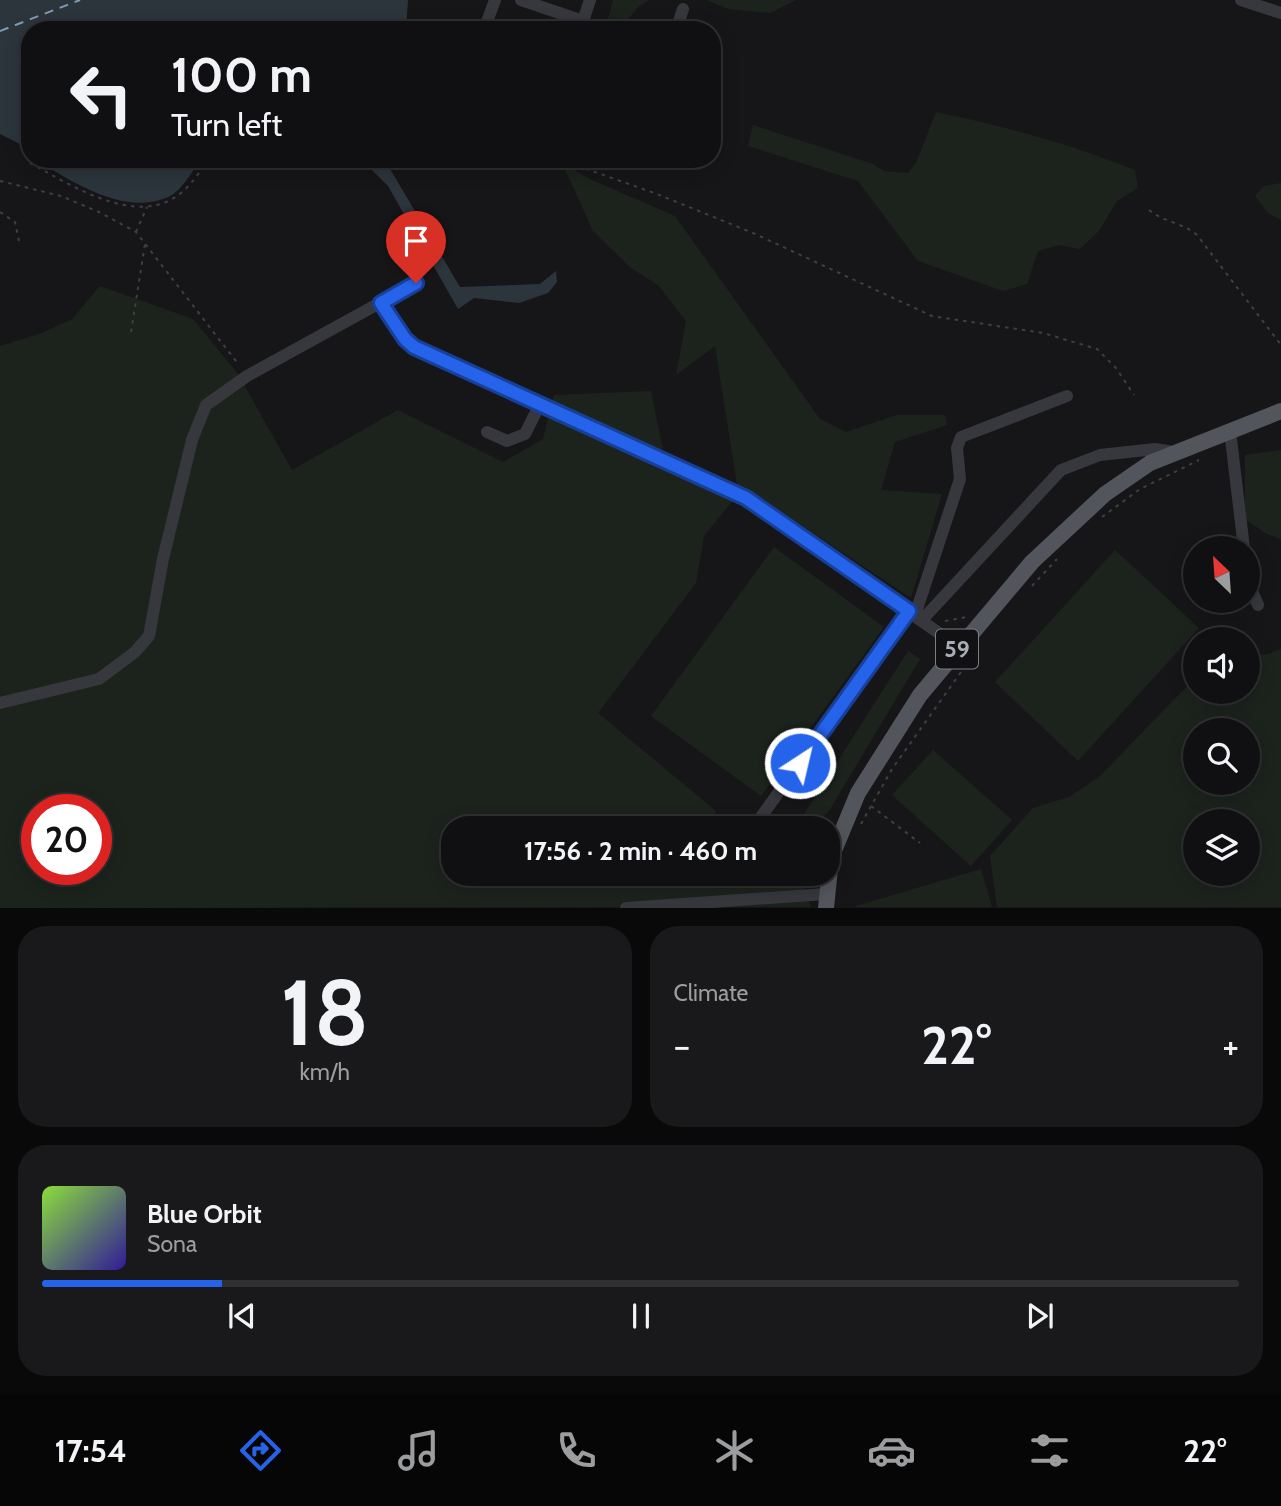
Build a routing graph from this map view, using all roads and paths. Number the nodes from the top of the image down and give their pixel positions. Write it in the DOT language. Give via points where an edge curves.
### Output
graph roads {
  1 [pos="495,0"];
  2 [pos="521,0"];
  3 [pos="590,0"];
  4 [pos="1241,0"];
  5 [pos="683,9"];
  6 [pos="1281,13"];
  7 [pos="487,21"];
  8 [pos="572,21"];
  9 [pos="583,21"];
  10 [pos="679,21"];
  11 [pos="39,168"];
  12 [pos="202,168"];
  13 [pos="584,168"];
  14 [pos="0,181"];
  15 [pos="148,206"];
  16 [pos="1149,210"];
  17 [pos="0,212"];
  18 [pos="136,232"];
  19 [pos="19,241"];
  20 [pos="145,243"];
  21 [pos="416,283"];
  22 [pos="381,303"];
  23 [pos="131,332"];
  24 [pos="1281,345"];
  25 [pos="247,376"];
  26 [pos="1135,395"];
  27 [pos="1067,396"];
  28 [pos="539,406"];
  29 [pos="1281,411"];
  30 [pos="1230,431"];
  31 [pos="487,432"];
  32 [pos="1174,452"];
  33 [pos="1203,458"];
  34 [pos="1094,524"];
  35 [pos="1243,536"];
  36 [pos="1058,559"];
  37 [pos="1029,589"];
  38 [pos="915,615"];
  39 [pos="982,644"];
  40 [pos="959,647"];
  41 [pos="0,703"];
  42 [pos="858,793"];
  43 [pos="871,806"];
  44 [pos="762,816"];
  45 [pos="862,824"];
  46 [pos="920,843"];
  47 [pos="826,901"];
  48 [pos="626,908"];
  1 -- 7 [label="lane"];
  2 -- 8 [label="lane"];
  3 -- 9 [label="lane"];
  4 -- 6 [label="lane"];
  5 -- 10 [label="lane"];
  11 -- 15 [label="path" via="86,193"];
  12 -- 15 [label="path" via="182,192 165,203"];
  13 -- 26 [label="path" via="753,233 932,316 1044,333 1097,349"];
  14 -- 18 [label="path" via="61,196"];
  15 -- 18 [label="path"];
  16 -- 24 [label="path" via="1198,235"];
  17 -- 19 [label="path" via="15,222"];
  18 -- 20 [label="path"];
  20 -- 23 [label="path"];
  20 -- 25 [label="path"];
  21 -- 22 [label="lane"];
  22 -- 25 [label="lane"];
  22 -- 28 [label="lane" via="414,347"];
  25 -- 41 [label="lane" via="206,405 198,418 149,636 99,679"];
  27 -- 38 [label="lane" via="961,437 957,448 960,479"];
  28 -- 31 [label="lane" via="525,434 508,441"];
  28 -- 38 [label="lane" via="746,498"];
  29 -- 30 [label="main road, 59"];
  30 -- 32 [label="main road, 59"];
  30 -- 35 [label="lane"];
  32 -- 38 [label="lane" via="1155,449 1100,455 1061,470"];
  32 -- 40 [label="main road, 59" via="1118,484 1071,522"];
  33 -- 34 [label="path" via="1140,489"];
  36 -- 37 [label="path"];
  38 -- 40 [label="lane"];
  38 -- 44 [label="lane"];
  39 -- 43 [label="path" via="910,742"];
  40 -- 42 [label="main road, 59" via="920,695"];
  42 -- 43 [label="path"];
  42 -- 47 [label="main road, 59" via="831,858"];
  43 -- 45 [label="path"];
  43 -- 46 [label="path"];
  47 -- 48 [label="lane"];
}
